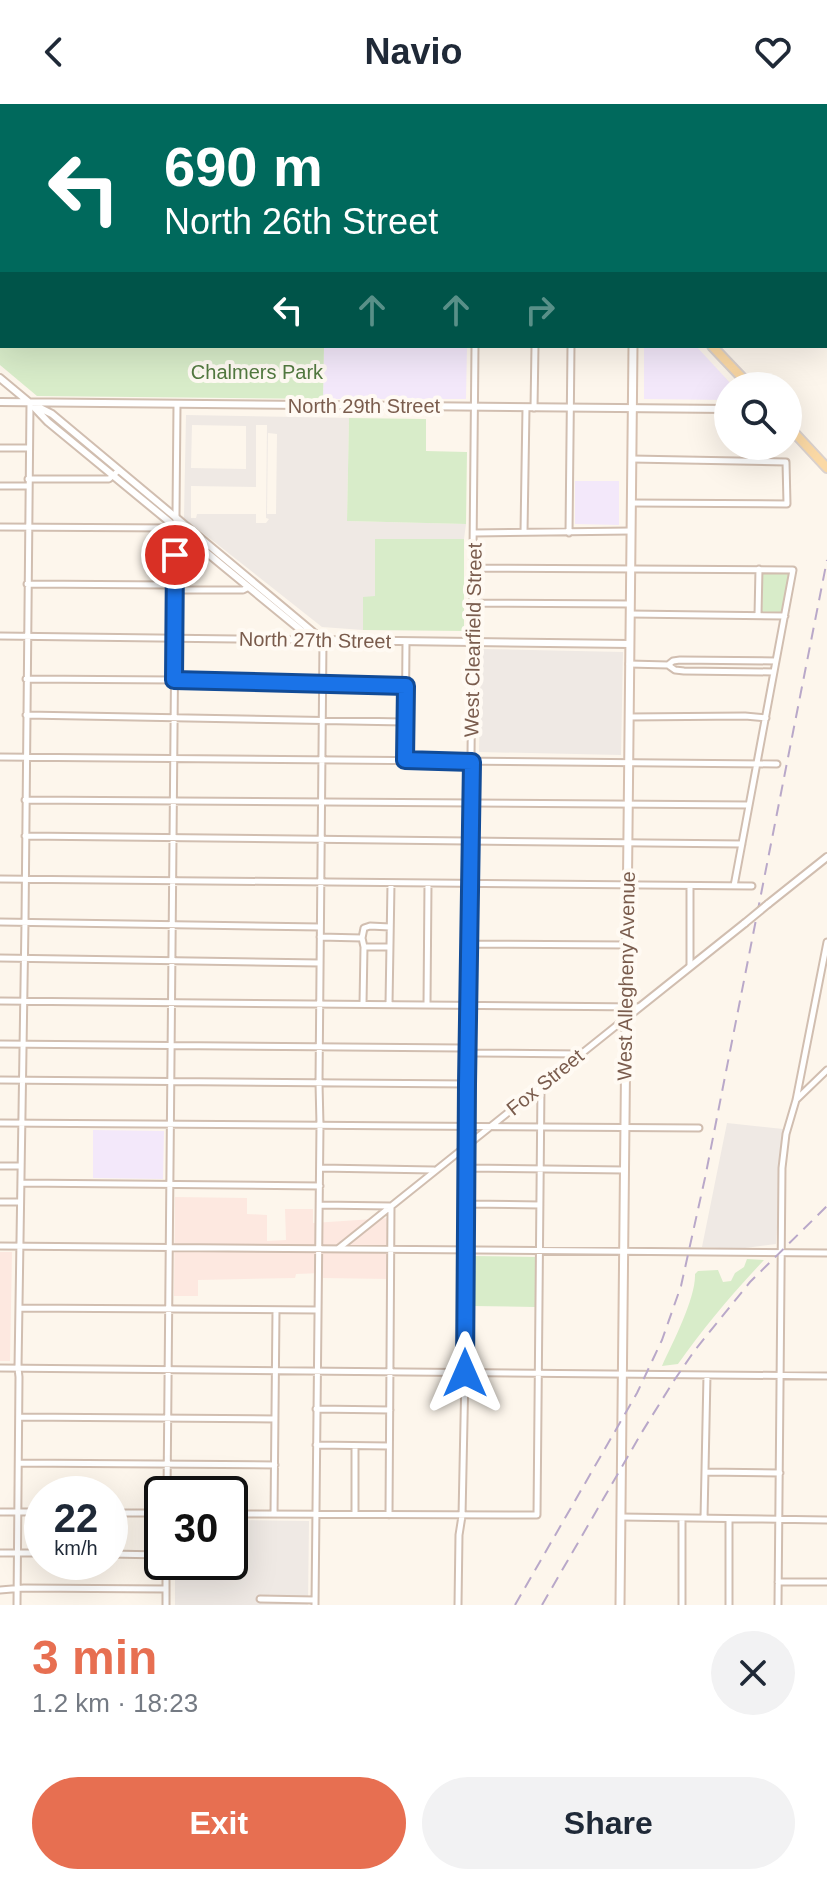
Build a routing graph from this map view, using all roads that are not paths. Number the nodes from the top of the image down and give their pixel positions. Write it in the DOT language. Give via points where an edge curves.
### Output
graph roads {
  1 [pos="475,348"];
  2 [pos="535,348"];
  3 [pos="571,348"];
  4 [pos="633,348"];
  5 [pos="714,348"];
  6 [pos="737,372"];
  7 [pos="0,378"];
  8 [pos="0,402"];
  9 [pos="30,403"];
  10 [pos="177,405"];
  11 [pos="474,407"];
  12 [pos="526,408"];
  13 [pos="534,408"];
  14 [pos="570,408"];
  15 [pos="632,409"];
  16 [pos="714,409"];
  17 [pos="802,441"];
  18 [pos="0,448"];
  19 [pos="29,448"];
  20 [pos="632,459"];
  21 [pos="827,468"];
  22 [pos="117,473"];
  23 [pos="28,482"];
  24 [pos="0,486"];
  25 [pos="631,503"];
  26 [pos="176,517"];
  27 [pos="0,527"];
  28 [pos="28,527"];
  29 [pos="176,528"];
  30 [pos="631,531"];
  31 [pos="524,532"];
  32 [pos="474,533"];
  33 [pos="569,533"];
  34 [pos="474,568"];
  35 [pos="759,569"];
  36 [pos="630,570"];
  37 [pos="27,584"];
  38 [pos="251,584"];
  39 [pos="175,588"];
  40 [pos="473,603"];
  41 [pos="630,604"];
  42 [pos="630,614"];
  43 [pos="758,615"];
  44 [pos="785,616"];
  45 [pos="0,636"];
  46 [pos="26,636"];
  47 [pos="175,637"];
  48 [pos="323,640"];
  49 [pos="406,642"];
  50 [pos="473,642"];
  51 [pos="630,644"];
  52 [pos="776,661"];
  53 [pos="629,664"];
  54 [pos="668,665"];
  55 [pos="774,672"];
  56 [pos="26,679"];
  57 [pos="174,680"];
  58 [pos="322,682"];
  59 [pos="406,686"];
  60 [pos="26,715"];
  61 [pos="174,717"];
  62 [pos="629,717"];
  63 [pos="766,718"];
  64 [pos="322,719"];
  65 [pos="405,722"];
  66 [pos="0,757"];
  67 [pos="25,757"];
  68 [pos="174,759"];
  69 [pos="322,760"];
  70 [pos="405,760"];
  71 [pos="472,762"];
  72 [pos="629,763"];
  73 [pos="757,764"];
  74 [pos="777,764"];
  75 [pos="25,800"];
  76 [pos="173,802"];
  77 [pos="321,803"];
  78 [pos="471,805"];
  79 [pos="628,805"];
  80 [pos="749,805"];
  81 [pos="25,836"];
  82 [pos="173,839"];
  83 [pos="321,840"];
  84 [pos="471,840"];
  85 [pos="628,842"];
  86 [pos="742,844"];
  87 [pos="827,857"];
  88 [pos="0,879"];
  89 [pos="25,880"];
  90 [pos="172,880"];
  91 [pos="321,883"];
  92 [pos="470,883"];
  93 [pos="391,884"];
  94 [pos="428,884"];
  95 [pos="627,885"];
  96 [pos="690,886"];
  97 [pos="734,886"];
  98 [pos="752,886"];
  99 [pos="0,922"];
  100 [pos="25,922"];
  101 [pos="172,923"];
  102 [pos="320,927"];
  103 [pos="390,927"];
  104 [pos="320,937"];
  105 [pos="362,938"];
  106 [pos="827,942"];
  107 [pos="469,944"];
  108 [pos="627,945"];
  109 [pos="364,947"];
  110 [pos="389,947"];
  111 [pos="0,958"];
  112 [pos="23,959"];
  113 [pos="172,961"];
  114 [pos="320,963"];
  115 [pos="690,965"];
  116 [pos="0,1001"];
  117 [pos="22,1001"];
  118 [pos="171,1003"];
  119 [pos="320,1004"];
  120 [pos="363,1004"];
  121 [pos="389,1004"];
  122 [pos="427,1004"];
  123 [pos="468,1005"];
  124 [pos="626,1007"];
  125 [pos="640,1007"];
  126 [pos="626,1018"];
  127 [pos="22,1043"];
  128 [pos="0,1044"];
  129 [pos="171,1045"];
  130 [pos="319,1047"];
  131 [pos="467,1051"];
  132 [pos="580,1054"];
  133 [pos="827,1070"];
  134 [pos="0,1080"];
  135 [pos="21,1080"];
  136 [pos="171,1082"];
  137 [pos="319,1083"];
  138 [pos="467,1084"];
  139 [pos="541,1085"];
  140 [pos="796,1100"];
  141 [pos="0,1123"];
  142 [pos="21,1123"];
  143 [pos="170,1124"];
  144 [pos="320,1125"];
  145 [pos="491,1126"];
  146 [pos="467,1127"];
  147 [pos="542,1127"];
  148 [pos="624,1128"];
  149 [pos="699,1128"];
  150 [pos="467,1145"];
  151 [pos="0,1166"];
  152 [pos="21,1166"];
  153 [pos="320,1168"];
  154 [pos="467,1168"];
  155 [pos="434,1170"];
  156 [pos="541,1170"];
  157 [pos="624,1170"];
  158 [pos="21,1183"];
  159 [pos="170,1185"];
  160 [pos="320,1186"];
  161 [pos="0,1202"];
  162 [pos="20,1202"];
  163 [pos="467,1204"];
  164 [pos="320,1205"];
  165 [pos="540,1205"];
  166 [pos="391,1206"];
  167 [pos="0,1246"];
  168 [pos="19,1246"];
  169 [pos="169,1247"];
  170 [pos="319,1247"];
  171 [pos="338,1248"];
  172 [pos="391,1249"];
  173 [pos="466,1250"];
  174 [pos="540,1250"];
  175 [pos="623,1251"];
  176 [pos="781,1252"];
  177 [pos="827,1253"];
  178 [pos="19,1308"];
  179 [pos="169,1309"];
  180 [pos="276,1310"];
  181 [pos="317,1310"];
  182 [pos="0,1368"];
  183 [pos="18,1368"];
  184 [pos="168,1369"];
  185 [pos="275,1370"];
  186 [pos="317,1371"];
  187 [pos="390,1371"];
  188 [pos="465,1373"];
  189 [pos="538,1373"];
  190 [pos="622,1374"];
  191 [pos="707,1375"];
  192 [pos="780,1376"];
  193 [pos="827,1376"];
  194 [pos="316,1409"];
  195 [pos="390,1410"];
  196 [pos="19,1417"];
  197 [pos="168,1418"];
  198 [pos="275,1419"];
  199 [pos="316,1445"];
  200 [pos="355,1446"];
  201 [pos="389,1446"];
  202 [pos="19,1463"];
  203 [pos="167,1465"];
  204 [pos="275,1465"];
  205 [pos="705,1472"];
  206 [pos="780,1473"];
  207 [pos="167,1476"];
  208 [pos="0,1512"];
  209 [pos="17,1512"];
  210 [pos="24,1512"];
  211 [pos="248,1514"];
  212 [pos="274,1514"];
  213 [pos="316,1514"];
  214 [pos="355,1514"];
  215 [pos="389,1515"];
  216 [pos="462,1516"];
  217 [pos="621,1517"];
  218 [pos="704,1518"];
  219 [pos="682,1519"];
  220 [pos="729,1519"];
  221 [pos="779,1520"];
  222 [pos="827,1520"];
  223 [pos="0,1553"];
  224 [pos="17,1553"];
  225 [pos="24,1553"];
  226 [pos="166,1580"];
  227 [pos="778,1582"];
  228 [pos="827,1582"];
  229 [pos="17,1589"];
  230 [pos="166,1589"];
  231 [pos="0,1590"];
  232 [pos="260,1599"];
  233 [pos="315,1602"];
  234 [pos="17,1605"];
  235 [pos="166,1605"];
  236 [pos="458,1605"];
  237 [pos="620,1605"];
  238 [pos="682,1605"];
  239 [pos="729,1605"];
  240 [pos="778,1605"];
  1 -- 11 [label="street, West Clearfield Street"];
  2 -- 13 [label="street"];
  3 -- 14 [label="street"];
  4 -- 15 [label="main road, West Allegheny Avenue"];
  5 -- 6 [label="main road"];
  7 -- 9 [label="street"];
  8 -- 9 [label="street, North 29th Street"];
  9 -- 10 [label="street, North 29th Street"];
  9 -- 19 [label="street"];
  9 -- 22 [label="street"];
  10 -- 11 [label="street, North 29th Street"];
  10 -- 26 [label="street"];
  11 -- 12 [label="street, North 29th Street"];
  11 -- 32 [label="street, West Clearfield Street"];
  12 -- 13 [label="street, North 29th Street"];
  12 -- 31 [label="street"];
  13 -- 14 [label="street, North 29th Street"];
  14 -- 15 [label="street, North 29th Street"];
  14 -- 33 [label="street"];
  15 -- 16 [label="street, North 29th Street"];
  15 -- 20 [label="main road, West Allegheny Avenue"];
  17 -- 21 [label="main road"];
  18 -- 19 [label="street"];
  19 -- 23 [label="street"];
  20 -- 25 [label="main road, West Allegheny Avenue"];
  20 -- 25 [label="street" via="786,462 787,504"];
  22 -- 23 [label="street" via="109,479"];
  22 -- 26 [label="street"];
  22 -- 29 [label="street"];
  23 -- 24 [label="street"];
  23 -- 28 [label="street"];
  25 -- 30 [label="main road, West Allegheny Avenue"];
  26 -- 29 [label="street"];
  26 -- 38 [label="street"];
  27 -- 28 [label="street"];
  28 -- 29 [label="street"];
  28 -- 37 [label="street"];
  29 -- 38 [label="street"];
  29 -- 39 [label="street"];
  30 -- 33 [label="street"];
  30 -- 36 [label="main road, West Allegheny Avenue"];
  31 -- 32 [label="street"];
  31 -- 33 [label="street"];
  32 -- 34 [label="street, West Clearfield Street"];
  34 -- 36 [label="street"];
  34 -- 40 [label="street, West Clearfield Street"];
  35 -- 36 [label="street"];
  35 -- 43 [label="street"];
  35 -- 44 [label="street" via="793,570"];
  36 -- 41 [label="main road, West Allegheny Avenue"];
  37 -- 39 [label="street"];
  37 -- 46 [label="street"];
  38 -- 39 [label="street" via="243,590"];
  38 -- 48 [label="street" via="302,631"];
  39 -- 47 [label="street"];
  40 -- 41 [label="street"];
  40 -- 50 [label="street, West Clearfield Street"];
  41 -- 42 [label="main road, West Allegheny Avenue"];
  42 -- 43 [label="street"];
  42 -- 51 [label="main road, West Allegheny Avenue"];
  43 -- 44 [label="street"];
  44 -- 52 [label="street"];
  45 -- 46 [label="street, North 27th Street"];
  46 -- 47 [label="street, North 27th Street"];
  46 -- 56 [label="street"];
  47 -- 48 [label="street, North 27th Street"];
  47 -- 57 [label="street"];
  48 -- 49 [label="street, North 27th Street"];
  48 -- 58 [label="street"];
  49 -- 50 [label="street, North 27th Street"];
  49 -- 59 [label="street"];
  50 -- 51 [label="street, North 27th Street"];
  50 -- 71 [label="street, West Clearfield Street"];
  51 -- 53 [label="main road, West Allegheny Avenue"];
  52 -- 54 [label="street" via="680,660"];
  52 -- 55 [label="street"];
  53 -- 54 [label="street"];
  53 -- 62 [label="main road, West Allegheny Avenue"];
  54 -- 55 [label="street" via="684,671"];
  55 -- 63 [label="street"];
  56 -- 57 [label="street"];
  56 -- 60 [label="street"];
  57 -- 58 [label="street"];
  57 -- 61 [label="street"];
  58 -- 59 [label="street"];
  58 -- 64 [label="street"];
  59 -- 65 [label="street"];
  60 -- 61 [label="street"];
  60 -- 67 [label="street"];
  61 -- 64 [label="street"];
  61 -- 68 [label="street"];
  62 -- 63 [label="street"];
  62 -- 72 [label="main road, West Allegheny Avenue"];
  63 -- 73 [label="street"];
  64 -- 65 [label="street"];
  64 -- 69 [label="street"];
  65 -- 70 [label="street"];
  66 -- 67 [label="street"];
  67 -- 68 [label="street"];
  67 -- 75 [label="street"];
  68 -- 69 [label="street"];
  68 -- 76 [label="street"];
  69 -- 70 [label="street"];
  69 -- 77 [label="street"];
  70 -- 71 [label="street"];
  71 -- 72 [label="street"];
  71 -- 78 [label="street, West Clearfield Street"];
  72 -- 73 [label="street"];
  72 -- 79 [label="main road, West Allegheny Avenue"];
  73 -- 74 [label="street"];
  73 -- 80 [label="street"];
  75 -- 76 [label="street"];
  75 -- 81 [label="street"];
  76 -- 77 [label="street"];
  76 -- 82 [label="street"];
  77 -- 78 [label="street"];
  77 -- 83 [label="street"];
  78 -- 79 [label="street"];
  78 -- 84 [label="street, West Clearfield Street"];
  79 -- 80 [label="street"];
  79 -- 85 [label="main road, West Allegheny Avenue"];
  80 -- 86 [label="street"];
  81 -- 82 [label="street"];
  81 -- 89 [label="street"];
  82 -- 83 [label="street"];
  82 -- 90 [label="street"];
  83 -- 84 [label="street"];
  83 -- 91 [label="street"];
  84 -- 85 [label="street"];
  84 -- 92 [label="street, West Clearfield Street"];
  85 -- 86 [label="street"];
  85 -- 95 [label="main road, West Allegheny Avenue"];
  86 -- 97 [label="street"];
  87 -- 115 [label="street, Fox Street, bridge"];
  88 -- 89 [label="street"];
  89 -- 90 [label="street"];
  89 -- 100 [label="street"];
  90 -- 91 [label="street"];
  90 -- 101 [label="street"];
  91 -- 93 [label="street"];
  91 -- 102 [label="street"];
  92 -- 94 [label="street"];
  92 -- 95 [label="street"];
  92 -- 107 [label="street, West Clearfield Street"];
  93 -- 94 [label="street"];
  93 -- 103 [label="street"];
  94 -- 122 [label="street"];
  95 -- 96 [label="street"];
  95 -- 108 [label="main road, West Allegheny Avenue"];
  96 -- 97 [label="street"];
  96 -- 115 [label="street"];
  97 -- 98 [label="street"];
  99 -- 100 [label="street"];
  100 -- 101 [label="street"];
  100 -- 112 [label="street"];
  101 -- 102 [label="street"];
  101 -- 113 [label="street"];
  102 -- 104 [label="street"];
  103 -- 105 [label="street" via="364,928"];
  103 -- 110 [label="street"];
  104 -- 105 [label="street"];
  104 -- 114 [label="street"];
  105 -- 109 [label="street"];
  106 -- 140 [label="street"];
  107 -- 108 [label="street"];
  107 -- 123 [label="street, West Clearfield Street"];
  108 -- 124 [label="main road, West Allegheny Avenue"];
  109 -- 110 [label="street"];
  109 -- 120 [label="street"];
  110 -- 121 [label="street"];
  111 -- 112 [label="street"];
  112 -- 113 [label="street"];
  112 -- 117 [label="street"];
  113 -- 114 [label="street"];
  113 -- 118 [label="street"];
  114 -- 119 [label="street"];
  115 -- 125 [label="street, Fox Street"];
  116 -- 117 [label="street"];
  117 -- 118 [label="street"];
  117 -- 127 [label="street"];
  118 -- 119 [label="street"];
  118 -- 129 [label="street"];
  119 -- 120 [label="street"];
  119 -- 130 [label="street"];
  120 -- 121 [label="street"];
  121 -- 122 [label="street"];
  122 -- 123 [label="street"];
  123 -- 124 [label="street"];
  123 -- 131 [label="street, West Clearfield Street"];
  124 -- 125 [label="street"];
  124 -- 126 [label="main road, West Allegheny Avenue"];
  125 -- 126 [label="street, Fox Street"];
  126 -- 132 [label="street, Fox Street"];
  126 -- 148 [label="main road, West Allegheny Avenue"];
  127 -- 128 [label="street"];
  127 -- 129 [label="street"];
  127 -- 135 [label="street"];
  129 -- 130 [label="street"];
  129 -- 136 [label="street"];
  130 -- 131 [label="street"];
  130 -- 137 [label="street"];
  131 -- 132 [label="street"];
  131 -- 138 [label="street, West Clearfield Street"];
  132 -- 139 [label="street, Fox Street"];
  133 -- 140 [label="street"];
  134 -- 135 [label="street"];
  135 -- 136 [label="street"];
  135 -- 142 [label="street"];
  136 -- 137 [label="street"];
  136 -- 143 [label="street"];
  137 -- 138 [label="street"];
  137 -- 144 [label="street"];
  138 -- 146 [label="street, West Clearfield Street"];
  139 -- 145 [label="street, Fox Street"];
  139 -- 147 [label="street"];
  140 -- 176 [label="street" via="782,1168"];
  141 -- 142 [label="street"];
  142 -- 143 [label="street"];
  142 -- 152 [label="street"];
  143 -- 144 [label="street"];
  143 -- 159 [label="street"];
  144 -- 146 [label="street"];
  144 -- 153 [label="street"];
  145 -- 146 [label="street"];
  145 -- 147 [label="street"];
  145 -- 150 [label="street, Fox Street"];
  146 -- 150 [label="street, West Clearfield Street"];
  147 -- 148 [label="street"];
  147 -- 156 [label="street"];
  148 -- 149 [label="street"];
  148 -- 157 [label="main road, West Allegheny Avenue"];
  150 -- 154 [label="street, West Clearfield Street"];
  150 -- 155 [label="street, Fox Street"];
  151 -- 152 [label="street"];
  152 -- 158 [label="street"];
  153 -- 155 [label="street"];
  153 -- 160 [label="street"];
  154 -- 156 [label="street"];
  154 -- 163 [label="street, West Clearfield Street"];
  155 -- 166 [label="street, Fox Street"];
  156 -- 157 [label="street"];
  156 -- 165 [label="street"];
  157 -- 175 [label="main road, West Allegheny Avenue"];
  158 -- 159 [label="street"];
  158 -- 162 [label="street"];
  159 -- 160 [label="street"];
  159 -- 169 [label="street"];
  160 -- 164 [label="street"];
  161 -- 162 [label="street"];
  162 -- 168 [label="street"];
  163 -- 165 [label="street"];
  163 -- 173 [label="street, West Clearfield Street"];
  164 -- 166 [label="street"];
  164 -- 170 [label="street"];
  165 -- 174 [label="street"];
  166 -- 171 [label="street, Fox Street"];
  166 -- 172 [label="street"];
  167 -- 168 [label="street"];
  168 -- 169 [label="street"];
  168 -- 178 [label="street"];
  169 -- 170 [label="street"];
  169 -- 179 [label="street"];
  170 -- 171 [label="street"];
  170 -- 181 [label="street"];
  171 -- 172 [label="street"];
  172 -- 173 [label="street"];
  172 -- 187 [label="street"];
  173 -- 174 [label="street"];
  173 -- 188 [label="street, West Clearfield Street"];
  174 -- 175 [label="street"];
  174 -- 189 [label="street"];
  175 -- 176 [label="street"];
  175 -- 190 [label="main road, West Allegheny Avenue"];
  176 -- 177 [label="street"];
  176 -- 192 [label="street"];
  178 -- 179 [label="street"];
  178 -- 183 [label="street"];
  179 -- 180 [label="street"];
  179 -- 184 [label="street"];
  180 -- 181 [label="street"];
  180 -- 185 [label="street"];
  181 -- 186 [label="street"];
  182 -- 183 [label="street"];
  183 -- 184 [label="street"];
  183 -- 196 [label="street"];
  184 -- 185 [label="street"];
  184 -- 197 [label="street"];
  185 -- 186 [label="street"];
  185 -- 198 [label="street"];
  186 -- 187 [label="street"];
  186 -- 194 [label="street"];
  187 -- 188 [label="street"];
  187 -- 195 [label="street"];
  188 -- 189 [label="street"];
  188 -- 216 [label="street, West Clearfield Street"];
  189 -- 190 [label="street"];
  189 -- 216 [label="street" via="537,1515"];
  190 -- 191 [label="street"];
  190 -- 217 [label="main road, West Allegheny Avenue"];
  191 -- 192 [label="street"];
  191 -- 205 [label="street"];
  192 -- 193 [label="street"];
  192 -- 206 [label="street"];
  194 -- 195 [label="street"];
  194 -- 199 [label="street"];
  195 -- 201 [label="street"];
  196 -- 197 [label="street"];
  196 -- 202 [label="street"];
  197 -- 198 [label="street"];
  197 -- 203 [label="street"];
  198 -- 204 [label="street"];
  199 -- 200 [label="street"];
  199 -- 213 [label="street"];
  200 -- 201 [label="street"];
  200 -- 214 [label="street"];
  201 -- 215 [label="street"];
  202 -- 203 [label="street"];
  202 -- 209 [label="street"];
  203 -- 204 [label="street"];
  203 -- 207 [label="street"];
  204 -- 212 [label="street"];
  205 -- 206 [label="street"];
  205 -- 218 [label="street"];
  206 -- 221 [label="street"];
  208 -- 209 [label="street"];
  209 -- 210 [label="street"];
  209 -- 224 [label="street"];
  211 -- 212 [label="street"];
  212 -- 213 [label="street"];
  213 -- 214 [label="street"];
  213 -- 233 [label="street"];
  214 -- 215 [label="street"];
  215 -- 216 [label="street"];
  216 -- 236 [label="street, West Clearfield Street"];
  217 -- 219 [label="street"];
  217 -- 237 [label="main road, West Allegheny Avenue"];
  218 -- 219 [label="street"];
  218 -- 220 [label="street"];
  219 -- 238 [label="street"];
  220 -- 221 [label="street"];
  220 -- 239 [label="street"];
  221 -- 222 [label="street"];
  221 -- 227 [label="street"];
  223 -- 224 [label="street"];
  224 -- 225 [label="street"];
  224 -- 229 [label="street"];
  226 -- 230 [label="street"];
  227 -- 228 [label="street"];
  227 -- 240 [label="street"];
  229 -- 230 [label="street"];
  229 -- 231 [label="street"];
  229 -- 234 [label="street"];
  230 -- 235 [label="street"];
  232 -- 233 [label="street"];
}
